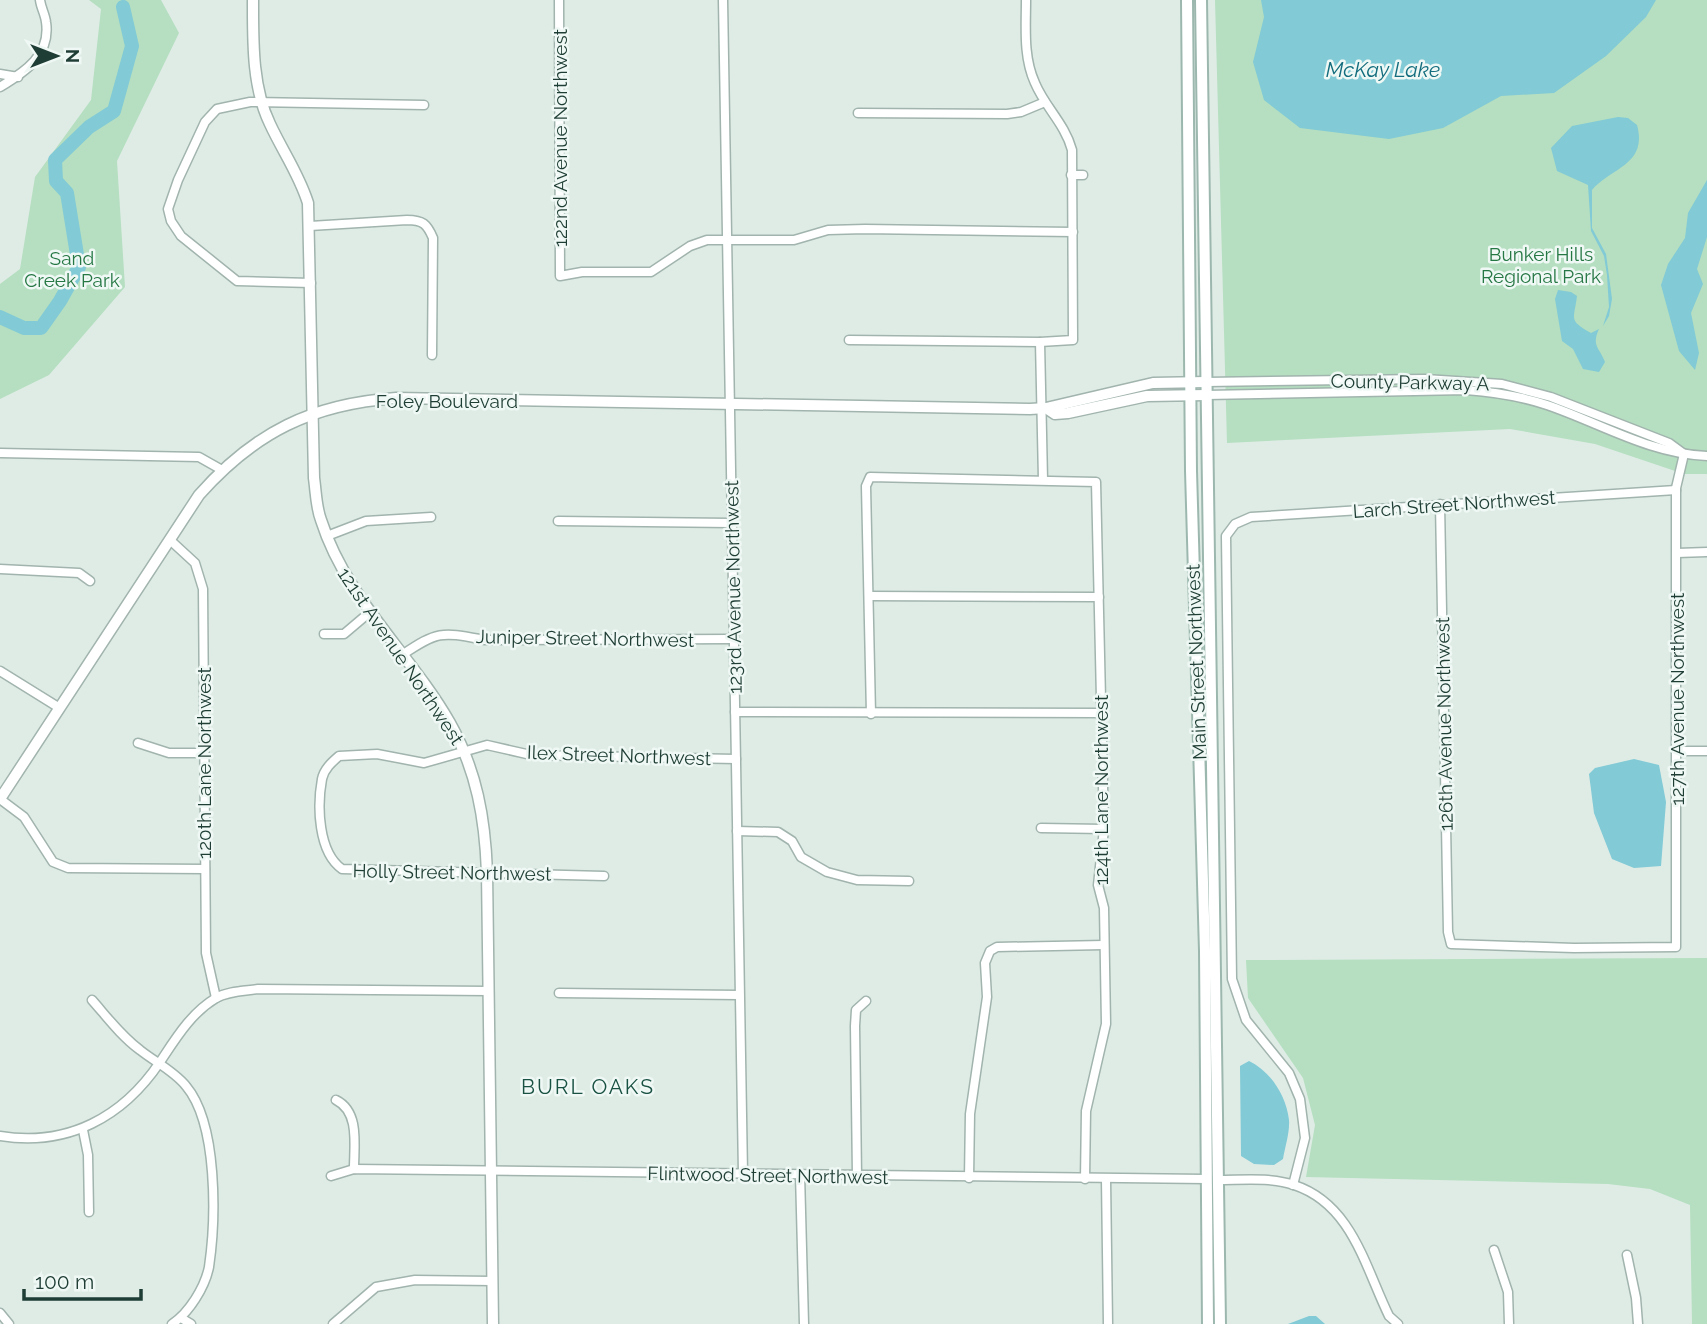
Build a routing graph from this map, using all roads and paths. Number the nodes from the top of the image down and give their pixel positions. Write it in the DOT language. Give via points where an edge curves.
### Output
graph roads {
  1 [pos="40,0"];
  2 [pos="253,0"];
  3 [pos="559,0"];
  4 [pos="723,0"];
  5 [pos="1026,0"];
  6 [pos="1187,0"];
  7 [pos="1200,0"];
  8 [pos="0,74"];
  9 [pos="18,77"];
  10 [pos="0,87"];
  11 [pos="262,102"];
  12 [pos="1045,102"];
  13 [pos="424,105"];
  14 [pos="858,113"];
  15 [pos="1071,175"];
  16 [pos="1083,175"];
  17 [pos="310,226"];
  18 [pos="1073,232"];
  19 [pos="727,240"];
  20 [pos="311,284"];
  21 [pos="849,340"];
  22 [pos="1040,342"];
  23 [pos="432,355"];
  24 [pos="1190,381"];
  25 [pos="1206,382"];
  26 [pos="1191,394"];
  27 [pos="1206,395"];
  28 [pos="731,404"];
  29 [pos="1044,408"];
  30 [pos="313,415"];
  31 [pos="0,453"];
  32 [pos="1684,454"];
  33 [pos="1707,456"];
  34 [pos="222,470"];
  35 [pos="1043,480"];
  36 [pos="1676,490"];
  37 [pos="1440,504"];
  38 [pos="431,517"];
  39 [pos="558,521"];
  40 [pos="732,523"];
  41 [pos="327,536"];
  42 [pos="170,540"];
  43 [pos="1707,552"];
  44 [pos="1677,554"];
  45 [pos="0,569"];
  46 [pos="90,582"];
  47 [pos="869,596"];
  48 [pos="1098,597"];
  49 [pos="370,612"];
  50 [pos="324,634"];
  51 [pos="733,639"];
  52 [pos="402,655"];
  53 [pos="0,671"];
  54 [pos="58,707"];
  55 [pos="735,712"];
  56 [pos="1101,713"];
  57 [pos="871,714"];
  58 [pos="138,743"];
  59 [pos="464,750"];
  60 [pos="1677,751"];
  61 [pos="1707,751"];
  62 [pos="204,753"];
  63 [pos="339,756"];
  64 [pos="736,759"];
  65 [pos="0,799"];
  66 [pos="1041,828"];
  67 [pos="1104,829"];
  68 [pos="737,831"];
  69 [pos="205,869"];
  70 [pos="487,873"];
  71 [pos="604,876"];
  72 [pos="909,881"];
  73 [pos="1104,945"];
  74 [pos="1676,947"];
  75 [pos="489,991"];
  76 [pos="559,993"];
  77 [pos="739,995"];
  78 [pos="216,998"];
  79 [pos="92,1000"];
  80 [pos="866,1001"];
  81 [pos="159,1063"];
  82 [pos="336,1100"];
  83 [pos="83,1130"];
  84 [pos="0,1136"];
  85 [pos="354,1169"];
  86 [pos="491,1171"];
  87 [pos="743,1174"];
  88 [pos="800,1174"];
  89 [pos="331,1176"];
  90 [pos="857,1176"];
  91 [pos="969,1178"];
  92 [pos="1086,1179"];
  93 [pos="1106,1179"];
  94 [pos="1212,1180"];
  95 [pos="1293,1185"];
  96 [pos="89,1212"];
  97 [pos="1494,1250"];
  98 [pos="1627,1255"];
  99 [pos="492,1281"];
  100 [pos="0,1314"];
  101 [pos="181,1318"];
  102 [pos="339,1322"];
  103 [pos="9,1324"];
  104 [pos="172,1324"];
  105 [pos="191,1324"];
  106 [pos="493,1324"];
  107 [pos="804,1324"];
  108 [pos="1108,1324"];
  109 [pos="1208,1324"];
  110 [pos="1220,1324"];
  111 [pos="1398,1324"];
  112 [pos="1509,1324"];
  113 [pos="1638,1324"];
  1 -- 9 [label="street" via="46,41 38,58"];
  2 -- 11 [label="street, 121st Avenue Northwest" via="255,65"];
  3 -- 19 [label="street, 122nd Avenue Northwest" via="560,276 651,272 690,246"];
  4 -- 19 [label="street, 123rd Avenue Northwest"];
  5 -- 12 [label="street" via="1028,61"];
  6 -- 24 [label="main road, Main Street Northwest"];
  7 -- 25 [label="main road, Main Street Northwest"];
  8 -- 9 [label="street"];
  9 -- 10 [label="street"];
  11 -- 13 [label="street"];
  11 -- 17 [label="street, 121st Avenue Northwest" via="302,183"];
  11 -- 20 [label="street" via="217,109 205,122 168,209 171,221 181,236 237,281"];
  12 -- 14 [label="street" via="1007,114"];
  12 -- 15 [label="street" via="1069,140"];
  15 -- 16 [label="street"];
  15 -- 18 [label="street"];
  17 -- 20 [label="street, 121st Avenue Northwest"];
  17 -- 23 [label="street" via="425,223 433,238"];
  18 -- 19 [label="street" via="864,229 828,230 794,240"];
  18 -- 22 [label="street" via="1073,340"];
  19 -- 28 [label="street, 123rd Avenue Northwest"];
  20 -- 30 [label="street, 121st Avenue Northwest"];
  21 -- 22 [label="street"];
  22 -- 29 [label="street"];
  24 -- 25 [label="street, Foley Boulevard"];
  24 -- 26 [label="main road, Main Street Northwest"];
  24 -- 29 [label="street, Foley Boulevard" via="1119,389"];
  25 -- 27 [label="main road, Main Street Northwest"];
  25 -- 32 [label="street, County Parkway A" via="1425,379 1502,384 1541,393 1632,428"];
  26 -- 27 [label="street, Foley Boulevard"];
  26 -- 29 [label="street, Foley Boulevard" via="1147,396 1069,413 1055,414"];
  26 -- 94 [label="main road, Main Street Northwest"];
  27 -- 32 [label="street, County Parkway A" via="1498,393 1550,406 1668,453"];
  27 -- 94 [label="main road, Main Street Northwest"];
  28 -- 29 [label="street, Foley Boulevard"];
  28 -- 30 [label="street, Foley Boulevard" via="396,398 355,402"];
  28 -- 40 [label="street, 123rd Avenue Northwest"];
  29 -- 35 [label="street"];
  30 -- 34 [label="street, Foley Boulevard" via="276,429"];
  30 -- 41 [label="street, 121st Avenue Northwest" via="314,478"];
  31 -- 34 [label="street" via="199,457"];
  32 -- 33 [label="street, County Parkway A"];
  32 -- 36 [label="street, 127th Avenue Northwest"];
  34 -- 42 [label="street, Foley Boulevard"];
  35 -- 47 [label="street" via="870,477 866,486"];
  35 -- 48 [label="street, 124th Lane Northwest" via="1096,482"];
  36 -- 37 [label="street, Larch Street Northwest"];
  36 -- 44 [label="street, 127th Avenue Northwest"];
  37 -- 74 [label="street, 126th Avenue Northwest" via="1451,944"];
  37 -- 95 [label="street, Larch Street Northwest" via="1251,517 1235,524 1226,536 1232,979 1246,1020 1289,1073 1300,1099 1305,1138"];
  38 -- 41 [label="street" via="366,521"];
  39 -- 40 [label="street"];
  40 -- 51 [label="street, 123rd Avenue Northwest"];
  41 -- 49 [label="street, 121st Avenue Northwest"];
  42 -- 54 [label="street, Foley Boulevard"];
  42 -- 62 [label="street, 120th Lane Northwest" via="195,563 201,580"];
  43 -- 44 [label="street"];
  44 -- 60 [label="street, 127th Avenue Northwest"];
  45 -- 46 [label="street" via="79,573"];
  47 -- 48 [label="street"];
  47 -- 57 [label="street"];
  48 -- 56 [label="street, 124th Lane Northwest"];
  49 -- 50 [label="street" via="344,634"];
  49 -- 52 [label="street, 121st Avenue Northwest"];
  51 -- 52 [label="street, Juniper Street Northwest" via="485,640 447,633 430,636"];
  51 -- 55 [label="street, 123rd Avenue Northwest"];
  52 -- 59 [label="street, 121st Avenue Northwest"];
  53 -- 54 [label="street"];
  54 -- 65 [label="street, Foley Boulevard"];
  55 -- 57 [label="street"];
  55 -- 64 [label="street, 123rd Avenue Northwest"];
  56 -- 57 [label="street"];
  56 -- 67 [label="street, 124th Lane Northwest"];
  58 -- 62 [label="street" via="169,753"];
  59 -- 63 [label="street, Ilex Street Northwest" via="424,763 377,754"];
  59 -- 64 [label="street, Ilex Street Northwest" via="487,745 531,755"];
  59 -- 70 [label="street, 121st Avenue Northwest" via="483,808"];
  60 -- 61 [label="street"];
  60 -- 74 [label="street, 127th Avenue Northwest"];
  62 -- 69 [label="street, 120th Lane Northwest"];
  63 -- 70 [label="street, Holly Street Northwest" via="322,777 323,838 334,863 342,869 364,871"];
  64 -- 68 [label="street, 123rd Avenue Northwest"];
  65 -- 69 [label="street" via="24,817 53,862 68,869"];
  66 -- 67 [label="street"];
  67 -- 73 [label="street, 124th Lane Northwest" via="1098,885 1104,908"];
  68 -- 72 [label="street" via="778,832 792,841 801,857 827,872 857,880"];
  68 -- 77 [label="street, 123rd Avenue Northwest"];
  69 -- 78 [label="street, 120th Lane Northwest" via="206,953"];
  70 -- 71 [label="street, Holly Street Northwest"];
  70 -- 75 [label="street, 121st Avenue Northwest"];
  73 -- 91 [label="street" via="997,947 990,951 985,963 985,1020 970,1114"];
  73 -- 92 [label="street, 124th Lane Northwest" via="1106,1024 1086,1111"];
  75 -- 78 [label="street" via="258,989"];
  75 -- 86 [label="street, 121st Avenue Northwest"];
  76 -- 77 [label="street"];
  77 -- 87 [label="street, 123rd Avenue Northwest"];
  78 -- 81 [label="street" via="185,1024"];
  79 -- 81 [label="street" via="130,1042"];
  80 -- 90 [label="street" via="856,1010 855,1027"];
  81 -- 83 [label="street" via="131,1099"];
  81 -- 101 [label="street" via="185,1084 198,1103 210,1150 209,1269"];
  82 -- 85 [label="street" via="348,1108 352,1118"];
  83 -- 84 [label="street" via="48,1137"];
  83 -- 96 [label="street"];
  85 -- 86 [label="street, Flintwood Street Northwest"];
  85 -- 89 [label="street, Flintwood Street Northwest"];
  86 -- 87 [label="street, Flintwood Street Northwest"];
  86 -- 99 [label="street, 121st Avenue Northwest"];
  87 -- 88 [label="street, Flintwood Street Northwest"];
  88 -- 90 [label="street, Flintwood Street Northwest"];
  88 -- 107 [label="street"];
  90 -- 91 [label="street, Flintwood Street Northwest"];
  91 -- 92 [label="street, Flintwood Street Northwest"];
  92 -- 93 [label="street, Flintwood Street Northwest"];
  93 -- 94 [label="street, Flintwood Street Northwest"];
  93 -- 108 [label="street"];
  94 -- 95 [label="street, Flintwood Street Northwest" via="1270,1180"];
  94 -- 109 [label="main road, Main Street Northwest"];
  94 -- 110 [label="main road, Main Street Northwest"];
  95 -- 111 [label="street, Flintwood Street Northwest" via="1339,1213"];
  97 -- 112 [label="street" via="1508,1292"];
  98 -- 113 [label="street"];
  99 -- 102 [label="street" via="415,1280 376,1287"];
  99 -- 106 [label="street, 121st Avenue Northwest"];
  100 -- 103 [label="street"];
  101 -- 104 [label="street"];
  101 -- 105 [label="street"];
}
